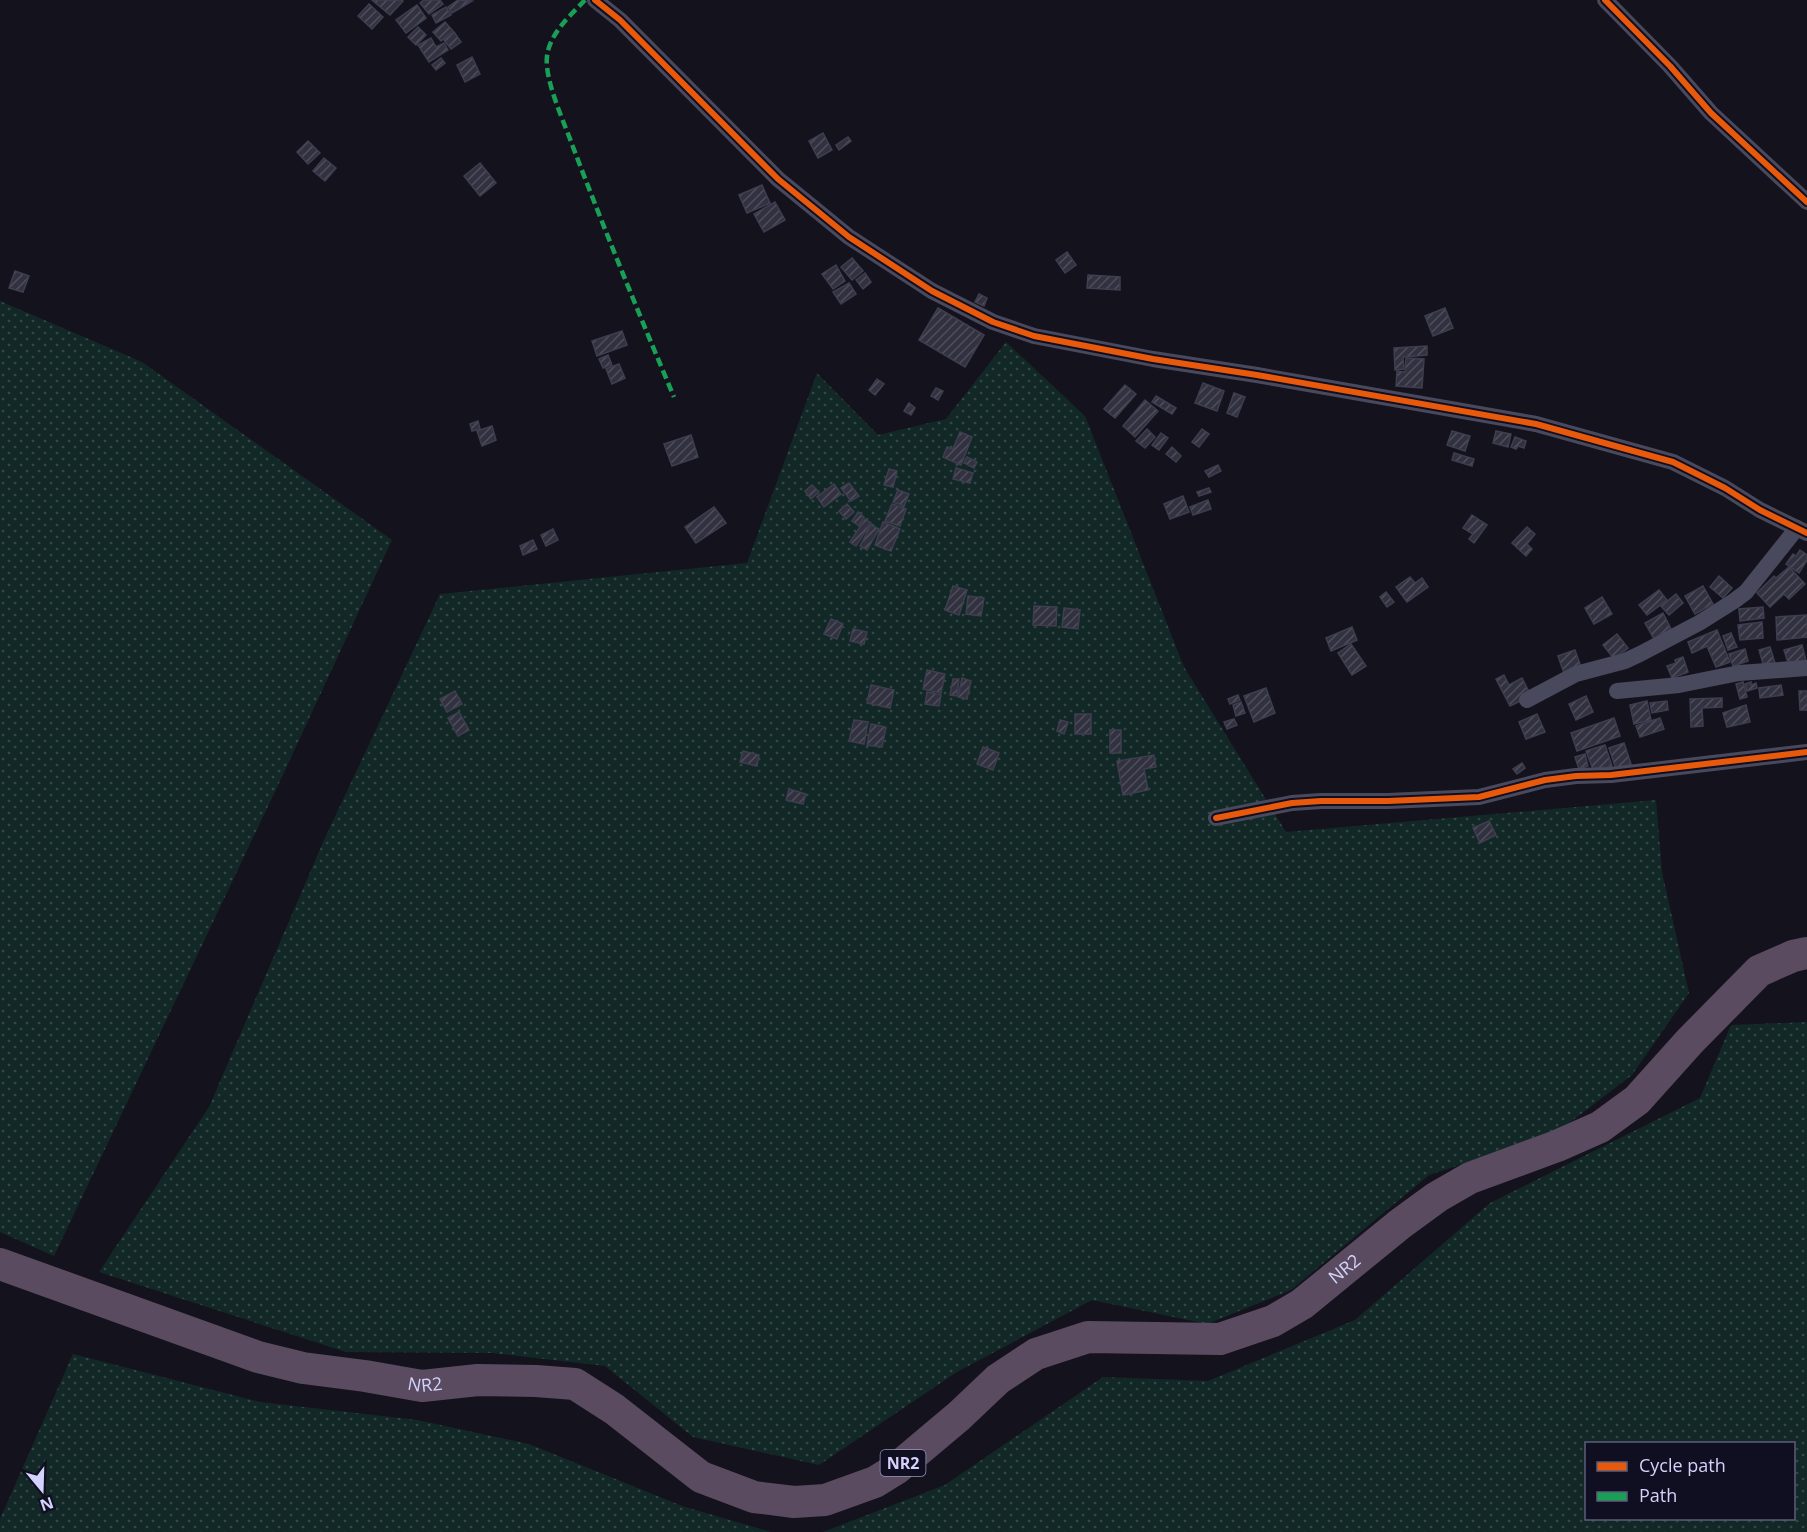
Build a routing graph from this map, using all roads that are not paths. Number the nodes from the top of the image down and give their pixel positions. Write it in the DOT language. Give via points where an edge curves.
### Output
graph roads {
  1 [pos="595,0"];
  2 [pos="1605,0"];
  3 [pos="1807,202"];
  4 [pos="1802,531"];
  5 [pos="1807,668"];
  6 [pos="1617,691"];
  7 [pos="1527,700"];
  8 [pos="1807,752"];
  9 [pos="1216,818"];
  10 [pos="1807,953"];
  11 [pos="0,1264"];
  1 -- 4 [label="street" via="620,20 778,179 849,237 932,291 993,322 1034,336 1153,359 1269,376 1558,429 1673,462"];
  2 -- 3 [label="street" via="1711,113"];
  4 -- 7 [label="street" via="1746,592 1699,623 1625,661 1576,674"];
  5 -- 6 [label="street" via="1738,673 1679,685"];
  8 -- 9 [label="street" via="1545,780 1479,797 1292,803"];
  10 -- 11 [label="highway, NR2 / NR2" via="1759,971 1637,1100 1600,1127 1470,1178 1437,1197 1302,1304 1273,1321 1220,1340 1088,1337 1036,1354 998,1378 896,1469 875,1482 825,1500 794,1502 754,1497 701,1477 575,1384 478,1380 422,1386 303,1368 258,1357"];
}
